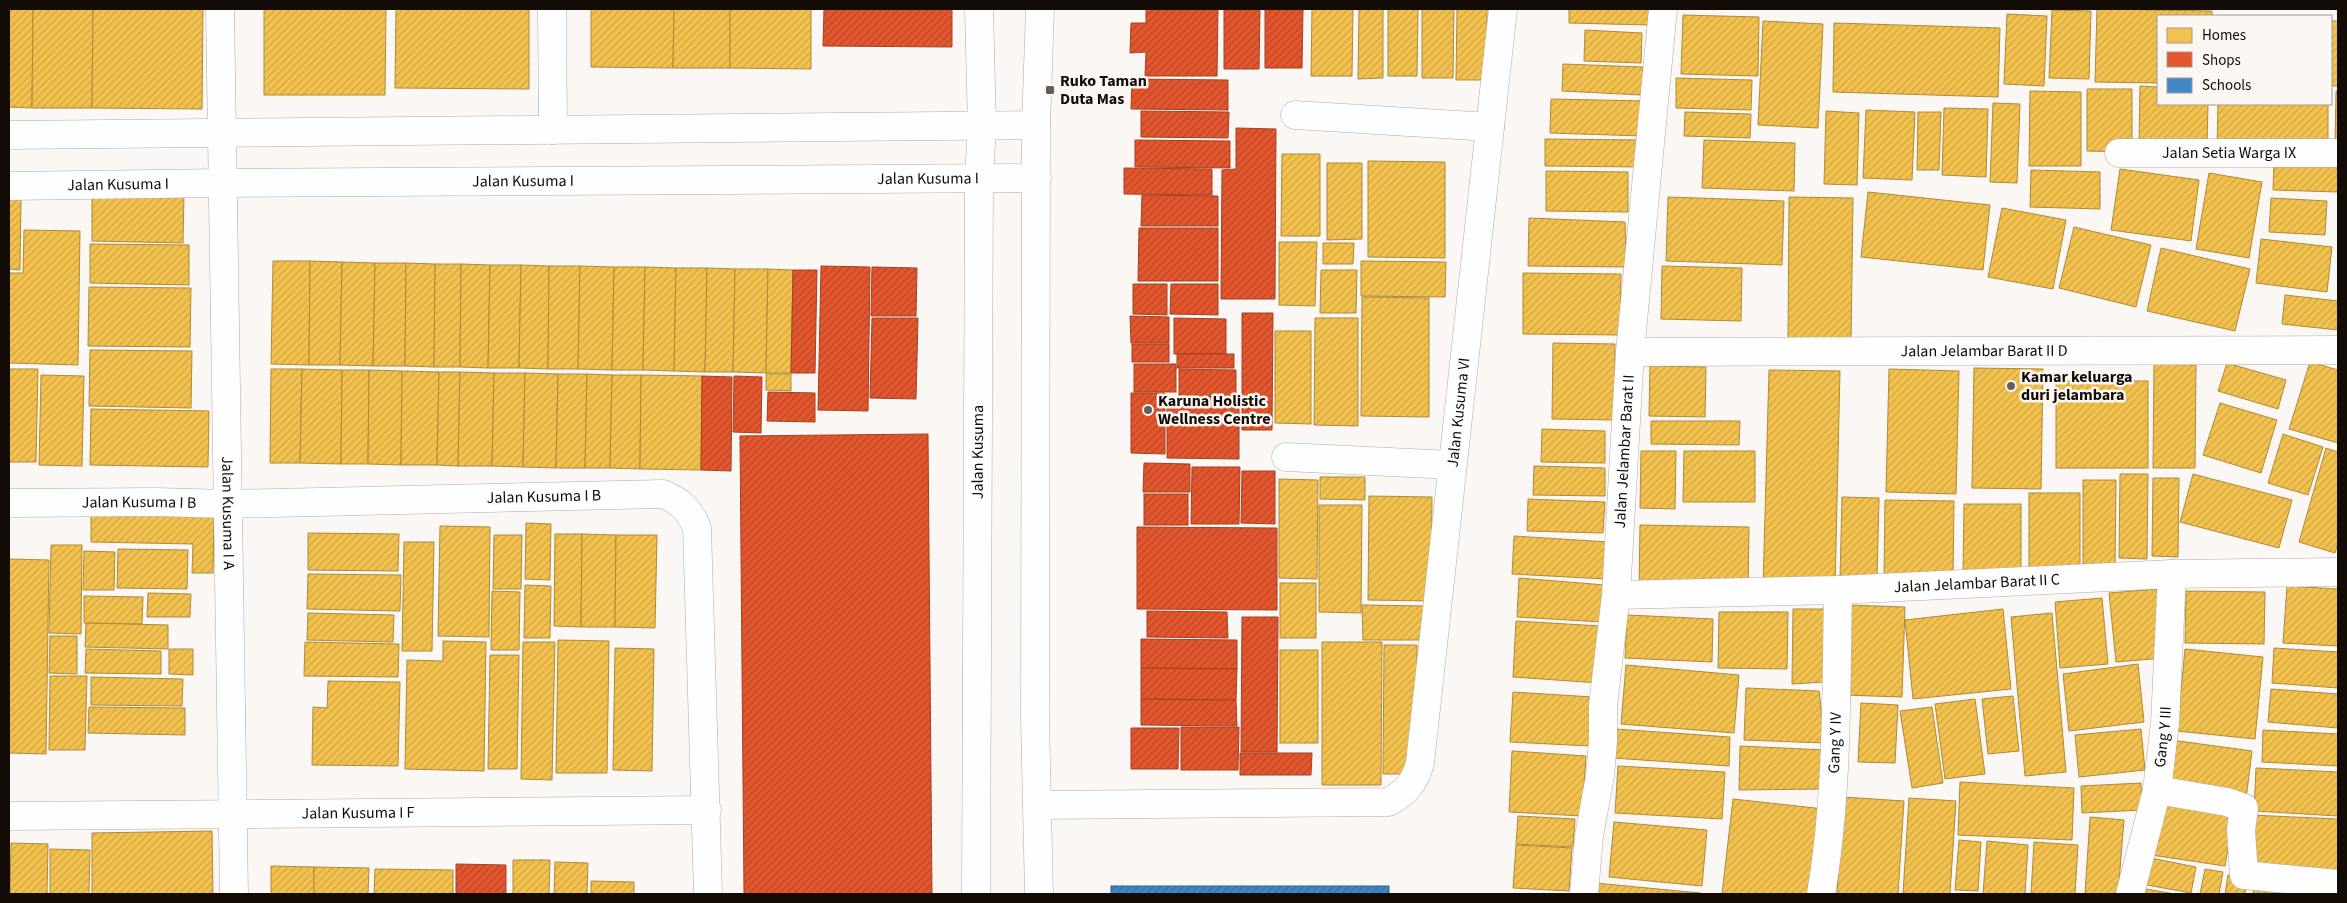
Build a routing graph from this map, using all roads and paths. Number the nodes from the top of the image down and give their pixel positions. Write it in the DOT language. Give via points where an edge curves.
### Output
graph roads {
  1 [pos="220,9"];
  2 [pos="552,9"];
  3 [pos="979,9"];
  4 [pos="1040,9"];
  5 [pos="1503,9"];
  6 [pos="1664,9"];
  7 [pos="1295,115"];
  8 [pos="1036,125"];
  9 [pos="982,126"];
  10 [pos="1490,127"];
  11 [pos="553,130"];
  12 [pos="221,132"];
  13 [pos="9,135"];
  14 [pos="2338,153"];
  15 [pos="2119,154"];
  16 [pos="979,178"];
  17 [pos="1037,178"];
  18 [pos="222,182"];
  19 [pos="9,186"];
  20 [pos="2338,350"];
  21 [pos="1630,352"];
  22 [pos="1286,457"];
  23 [pos="1452,465"];
  24 [pos="9,503"];
  25 [pos="227,504"];
  26 [pos="2338,572"];
  27 [pos="2172,574"];
  28 [pos="1838,590"];
  29 [pos="1616,594"];
  30 [pos="2157,790"];
  31 [pos="1037,805"];
  32 [pos="707,810"];
  33 [pos="232,814"];
  34 [pos="9,816"];
  35 [pos="2338,884"];
  36 [pos="234,894"];
  37 [pos="708,894"];
  38 [pos="976,894"];
  39 [pos="1040,894"];
  40 [pos="1584,894"];
  41 [pos="1821,894"];
  42 [pos="2130,894"];
  1 -- 12 [label="street, Jalan Kusuma I A"];
  2 -- 11 [label="street"];
  3 -- 9 [label="street, Jalan Kusuma"];
  4 -- 8 [label="street"];
  5 -- 10 [label="street, Jalan Kusuma VI"];
  6 -- 21 [label="street, Jalan Jelambar Barat II"];
  7 -- 10 [label="street"];
  8 -- 9 [label="street"];
  8 -- 17 [label="street"];
  9 -- 11 [label="street"];
  9 -- 16 [label="street, Jalan Kusuma"];
  10 -- 23 [label="street, Jalan Kusuma VI"];
  11 -- 12 [label="street"];
  12 -- 13 [label="street"];
  12 -- 18 [label="street, Jalan Kusuma I A"];
  14 -- 15 [label="street, Jalan Setia Warga IX"];
  16 -- 17 [label="street, Jalan Kusuma I"];
  16 -- 18 [label="street, Jalan Kusuma I"];
  16 -- 38 [label="street, Jalan Kusuma"];
  17 -- 31 [label="street"];
  18 -- 19 [label="street, Jalan Kusuma I"];
  18 -- 25 [label="street, Jalan Kusuma I A"];
  20 -- 21 [label="street, Jalan Jelambar Barat II D"];
  21 -- 29 [label="street, Jalan Jelambar Barat II"];
  22 -- 23 [label="street"];
  23 -- 31 [label="street, Jalan Kusuma VI" via="1420,763 1416,778 1402,795 1388,802"];
  24 -- 25 [label="street, Jalan Kusuma I B"];
  25 -- 32 [label="street, Jalan Kusuma I B" via="662,494 674,499 692,515 697,528"];
  25 -- 33 [label="street, Jalan Kusuma I A"];
  26 -- 27 [label="street, Jalan Jelambar Barat II C"];
  27 -- 28 [label="street, Jalan Jelambar Barat II C"];
  27 -- 30 [label="street, Gang Y III" via="2165,722"];
  28 -- 29 [label="street, Jalan Jelambar Barat II C"];
  28 -- 41 [label="street, Gang Y IV" via="1834,780"];
  29 -- 40 [label="street, Jalan Jelambar Barat II" via="1603,705 1600,776 1589,836"];
  30 -- 35 [label="street" via="2244,808 2241,830 2244,875"];
  30 -- 42 [label="street, Gang Y III"];
  31 -- 39 [label="street"];
  32 -- 33 [label="street, Jalan Kusuma I F"];
  32 -- 37 [label="street, Jalan Kusuma I B"];
  33 -- 34 [label="street, Jalan Kusuma I F"];
  33 -- 36 [label="street, Jalan Kusuma I A"];
}
